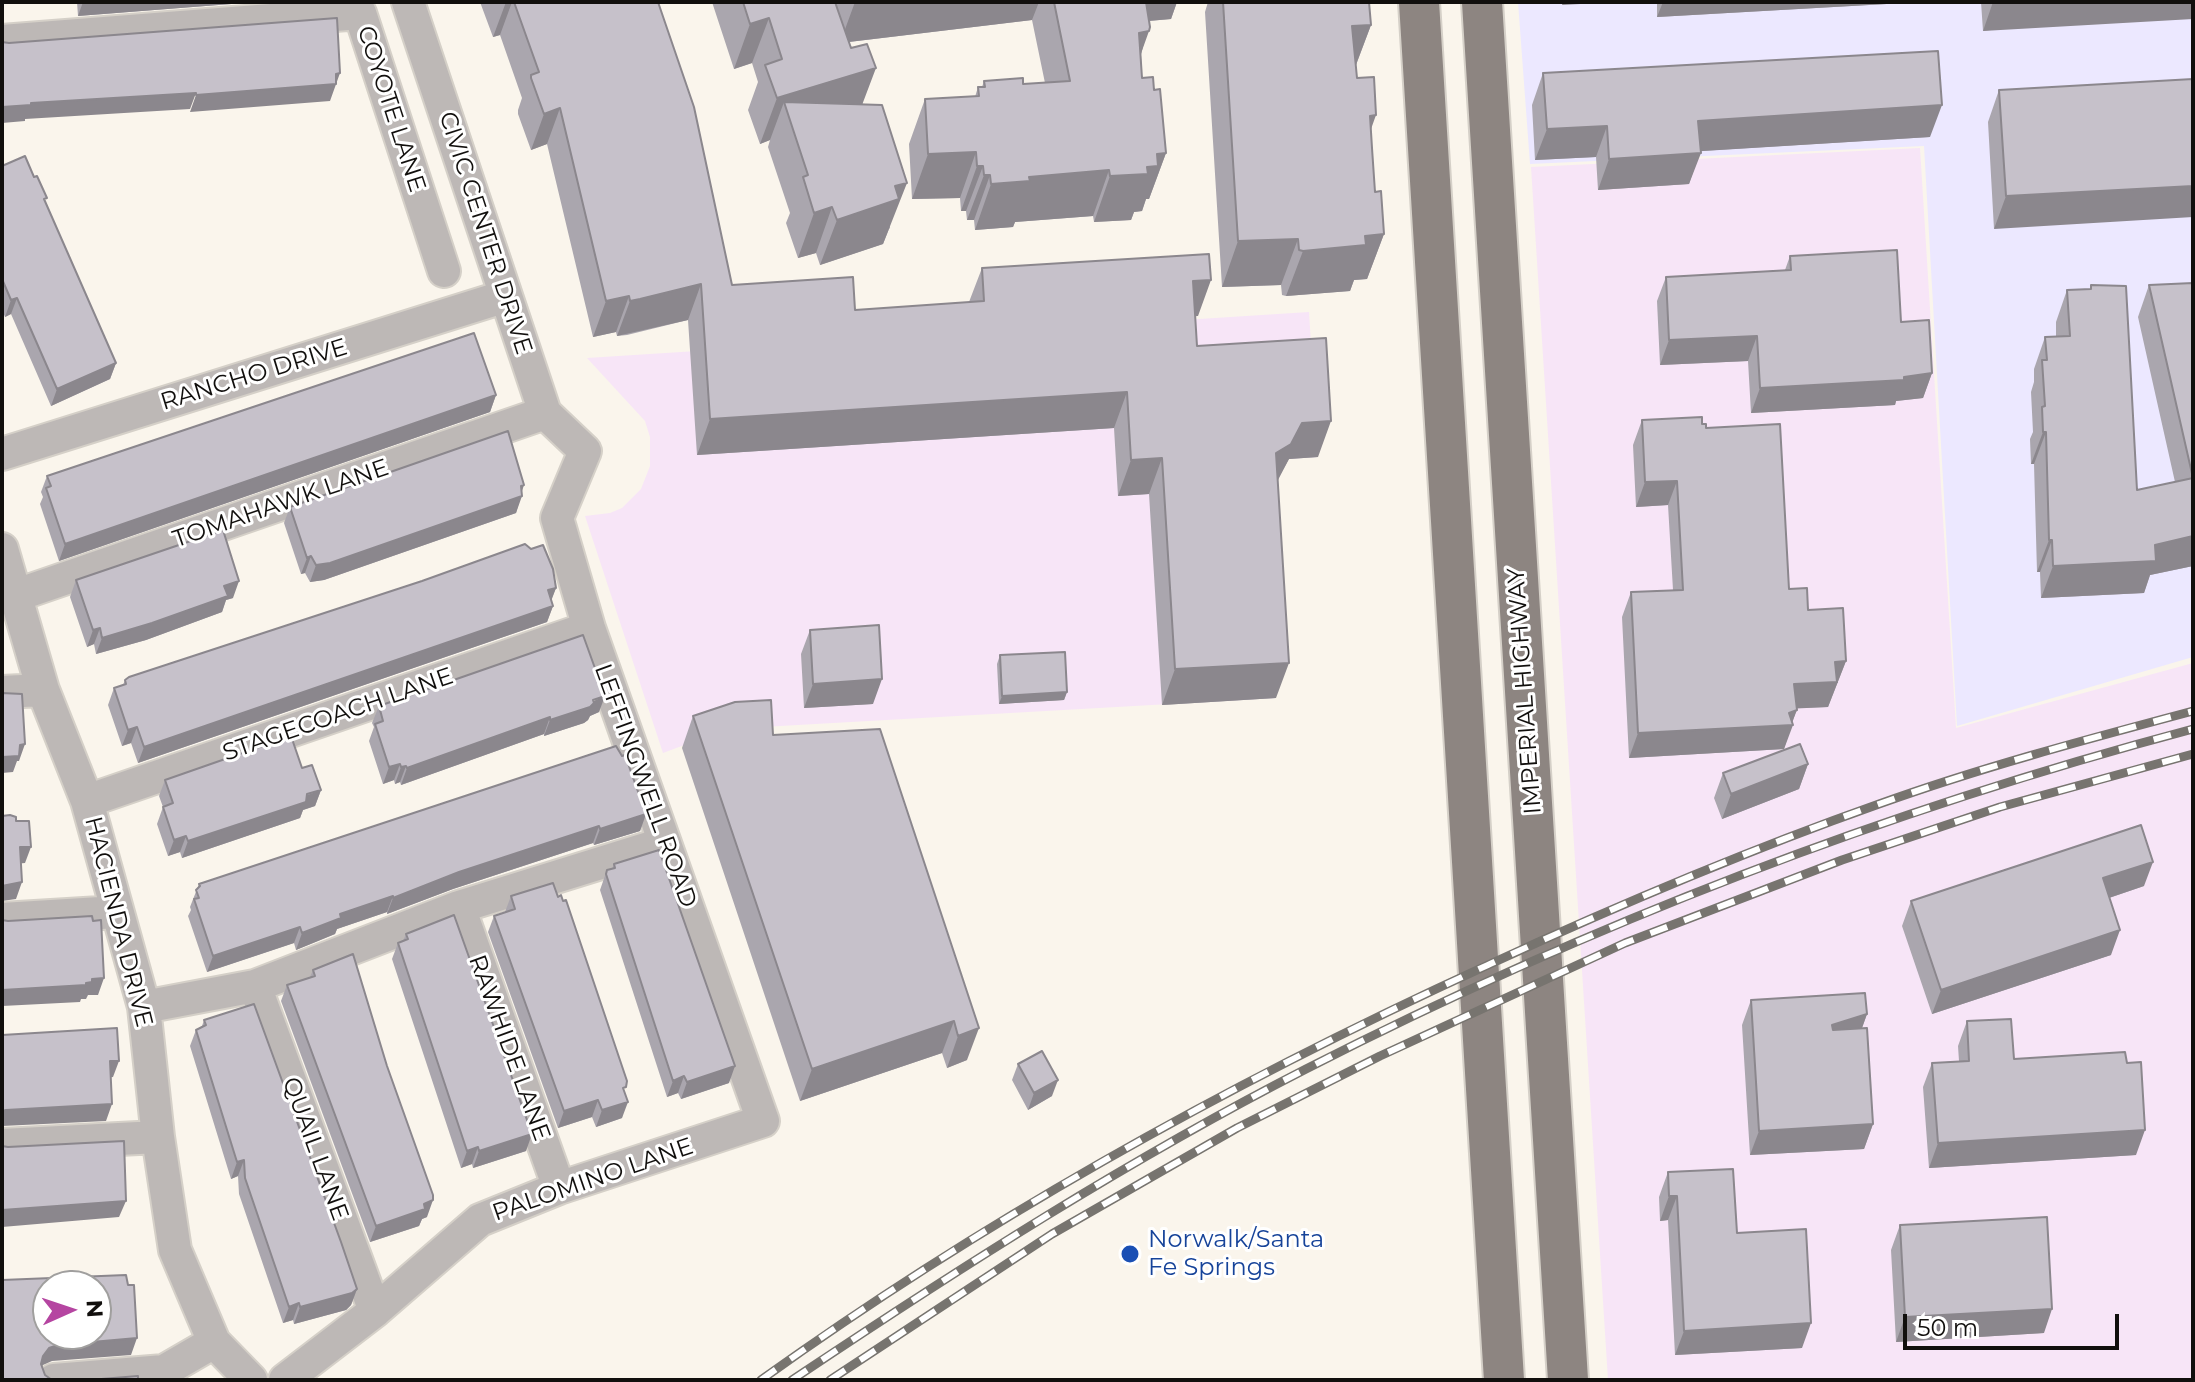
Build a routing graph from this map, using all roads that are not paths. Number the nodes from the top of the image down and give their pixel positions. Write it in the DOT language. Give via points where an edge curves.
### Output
graph roads {
  1 [pos="408,2"];
  2 [pos="1419,2"];
  3 [pos="1482,2"];
  4 [pos="2,41"];
  5 [pos="444,271"];
  6 [pos="506,296"];
  7 [pos="545,413"];
  8 [pos="585,451"];
  9 [pos="2,454"];
  10 [pos="2,549"];
  11 [pos="17,595"];
  12 [pos="589,628"];
  13 [pos="43,690"];
  14 [pos="2,692"];
  15 [pos="87,801"];
  16 [pos="665,843"];
  17 [pos="459,907"];
  18 [pos="117,912"];
  19 [pos="2,919"];
  20 [pos="255,986"];
  21 [pos="144,1007"];
  22 [pos="763,1121"];
  23 [pos="158,1137"];
  24 [pos="2,1145"];
  25 [pos="559,1188"];
  26 [pos="375,1311"];
  27 [pos="214,1342"];
  28 [pos="54,1380"];
  29 [pos="251,1380"];
  30 [pos="285,1380"];
  31 [pos="1504,1380"];
  32 [pos="1568,1380"];
  1 -- 6 [label="street, CIVIC CENTER DRIVE"];
  2 -- 31 [label="main road"];
  3 -- 32 [label="main road, IMPERIAL HIGHWAY"];
  4 -- 5 [label="street, COYOTE LANE" via="360,13"];
  6 -- 7 [label="street, CIVIC CENTER DRIVE"];
  6 -- 9 [label="street, RANCHO DRIVE"];
  7 -- 8 [label="street, CIVIC CENTER DRIVE"];
  7 -- 11 [label="street, TOMAHAWK LANE"];
  8 -- 12 [label="street, LEFFINGWELL ROAD" via="557,518"];
  10 -- 11 [label="street, HACIENDA DRIVE"];
  11 -- 13 [label="street, HACIENDA DRIVE"];
  12 -- 15 [label="street, STAGECOACH LANE"];
  12 -- 16 [label="street, LEFFINGWELL ROAD"];
  13 -- 14 [label="street"];
  13 -- 15 [label="street, HACIENDA DRIVE"];
  15 -- 18 [label="street, HACIENDA DRIVE"];
  16 -- 17 [label="street"];
  16 -- 22 [label="street, LEFFINGWELL ROAD"];
  17 -- 20 [label="street"];
  17 -- 25 [label="street, RAWHIDE LANE"];
  18 -- 19 [label="street"];
  18 -- 21 [label="street, HACIENDA DRIVE"];
  20 -- 21 [label="street"];
  20 -- 26 [label="street, QUAIL LANE"];
  21 -- 23 [label="street, HACIENDA DRIVE"];
  22 -- 25 [label="street, PALOMINO LANE"];
  23 -- 24 [label="street"];
  23 -- 27 [label="street, HACIENDA DRIVE" via="175,1250"];
  25 -- 26 [label="street, PALOMINO LANE" via="480,1220"];
  26 -- 30 [label="street, PALOMINO LANE"];
  27 -- 28 [label="street" via="164,1371"];
  27 -- 29 [label="street, HACIENDA DRIVE"];
}
